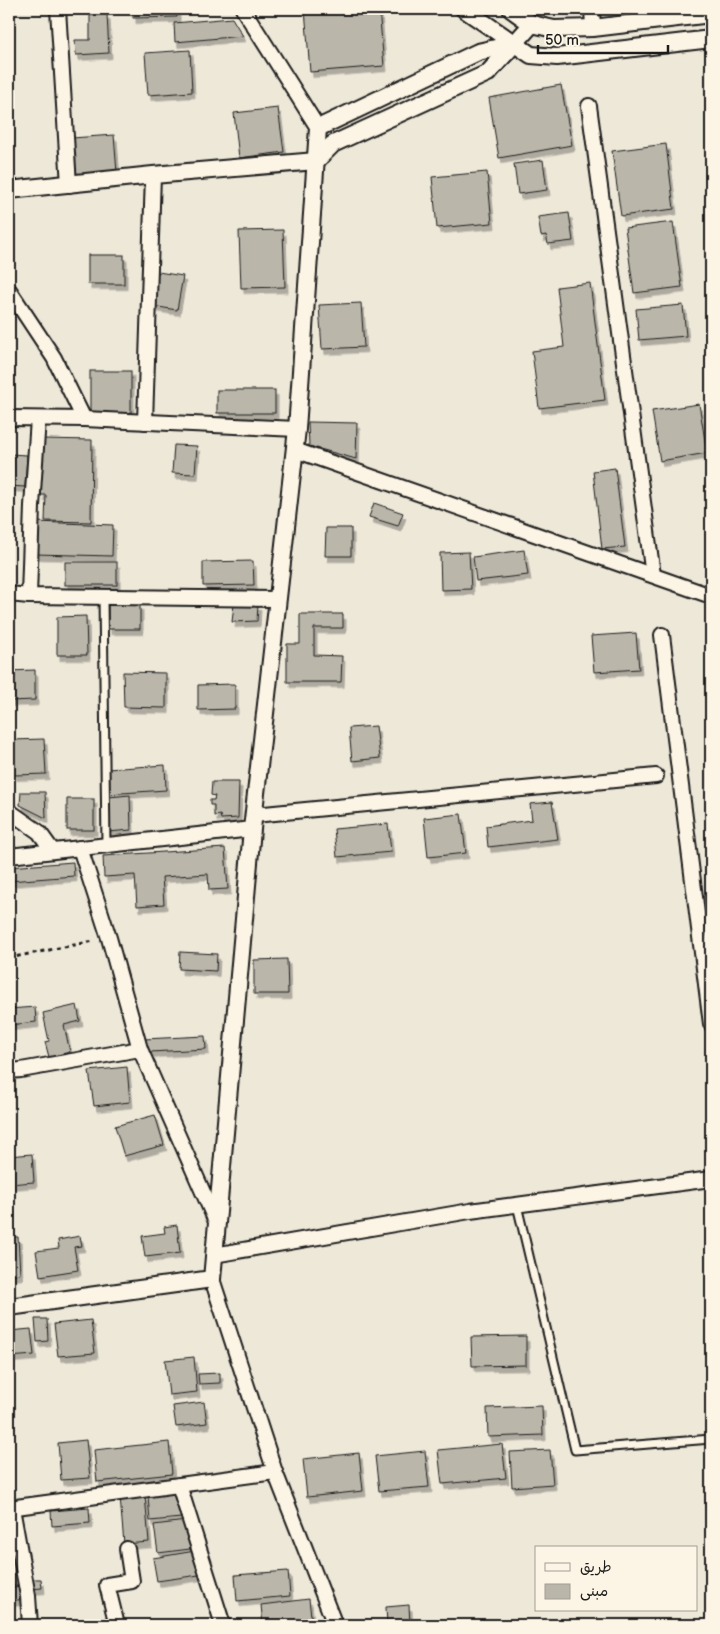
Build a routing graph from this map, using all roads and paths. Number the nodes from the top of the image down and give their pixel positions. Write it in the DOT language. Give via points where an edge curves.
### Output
graph roads {
  1 [pos="58,9"];
  2 [pos="243,9"];
  3 [pos="464,9"];
  4 [pos="511,9"];
  5 [pos="592,9"];
  6 [pos="711,14"];
  7 [pos="532,24"];
  8 [pos="593,28"];
  9 [pos="711,39"];
  10 [pos="513,44"];
  11 [pos="589,106"];
  12 [pos="318,128"];
  13 [pos="316,161"];
  14 [pos="153,175"];
  15 [pos="69,185"];
  16 [pos="9,190"];
  17 [pos="9,290"];
  18 [pos="9,418"];
  19 [pos="38,419"];
  20 [pos="84,419"];
  21 [pos="145,422"];
  22 [pos="297,429"];
  23 [pos="295,450"];
  24 [pos="653,575"];
  25 [pos="9,594"];
  26 [pos="29,596"];
  27 [pos="103,596"];
  28 [pos="711,596"];
  29 [pos="278,598"];
  30 [pos="662,635"];
  31 [pos="656,776"];
  32 [pos="9,811"];
  33 [pos="253,822"];
  34 [pos="106,845"];
  35 [pos="80,848"];
  36 [pos="52,850"];
  37 [pos="9,856"];
  38 [pos="110,938"];
  39 [pos="9,958"];
  40 [pos="711,1024"];
  41 [pos="140,1049"];
  42 [pos="9,1071"];
  43 [pos="711,1179"];
  44 [pos="517,1205"];
  45 [pos="217,1224"];
  46 [pos="214,1255"];
  47 [pos="212,1279"];
  48 [pos="9,1307"];
  49 [pos="711,1438"];
  50 [pos="275,1472"];
  51 [pos="179,1485"];
  52 [pos="10,1508"];
  53 [pos="127,1549"];
  54 [pos="30,1625"];
  55 [pos="117,1625"];
  56 [pos="223,1625"];
  57 [pos="335,1625"];
  1 -- 15 [label="street"];
  2 -- 12 [label="street"];
  3 -- 10 [label="street"];
  4 -- 7 [label="street"];
  5 -- 8 [label="street"];
  6 -- 8 [label="street"];
  7 -- 8 [label="street" via="554,29"];
  7 -- 10 [label="street"];
  9 -- 10 [label="street" via="557,58 531,55"];
  10 -- 12 [label="street" via="478,52"];
  10 -- 13 [label="street" via="488,73 333,144"];
  11 -- 24 [label="street"];
  12 -- 13 [label="street"];
  13 -- 14 [label="street"];
  13 -- 22 [label="street"];
  14 -- 15 [label="street"];
  14 -- 21 [label="street"];
  15 -- 16 [label="street"];
  17 -- 20 [label="street" via="54,358"];
  18 -- 19 [label="street"];
  19 -- 20 [label="street"];
  19 -- 26 [label="street"];
  20 -- 21 [label="street"];
  21 -- 22 [label="street"];
  22 -- 23 [label="street"];
  23 -- 24 [label="street"];
  23 -- 29 [label="street"];
  24 -- 28 [label="street"];
  25 -- 26 [label="street"];
  26 -- 27 [label="street"];
  27 -- 29 [label="street"];
  27 -- 34 [label="lane"];
  29 -- 33 [label="street"];
  30 -- 40 [label="street"];
  31 -- 33 [label="street"];
  32 -- 36 [label="street" via="39,832"];
  33 -- 34 [label="street"];
  33 -- 45 [label="street"];
  34 -- 35 [label="street"];
  35 -- 36 [label="street"];
  35 -- 38 [label="street"];
  36 -- 37 [label="street"];
  38 -- 39 [label="path"];
  38 -- 41 [label="street"];
  41 -- 42 [label="street"];
  41 -- 45 [label="street"];
  43 -- 44 [label="street"];
  44 -- 46 [label="street"];
  44 -- 49 [label="lane" via="575,1450"];
  45 -- 46 [label="street"];
  46 -- 47 [label="street"];
  47 -- 48 [label="street"];
  47 -- 50 [label="street"];
  50 -- 51 [label="street"];
  50 -- 57 [label="street"];
  51 -- 52 [label="street"];
  51 -- 56 [label="street"];
  52 -- 54 [label="street" via="28,1596"];
  53 -- 55 [label="street" via="132,1581 107,1585"];
}
